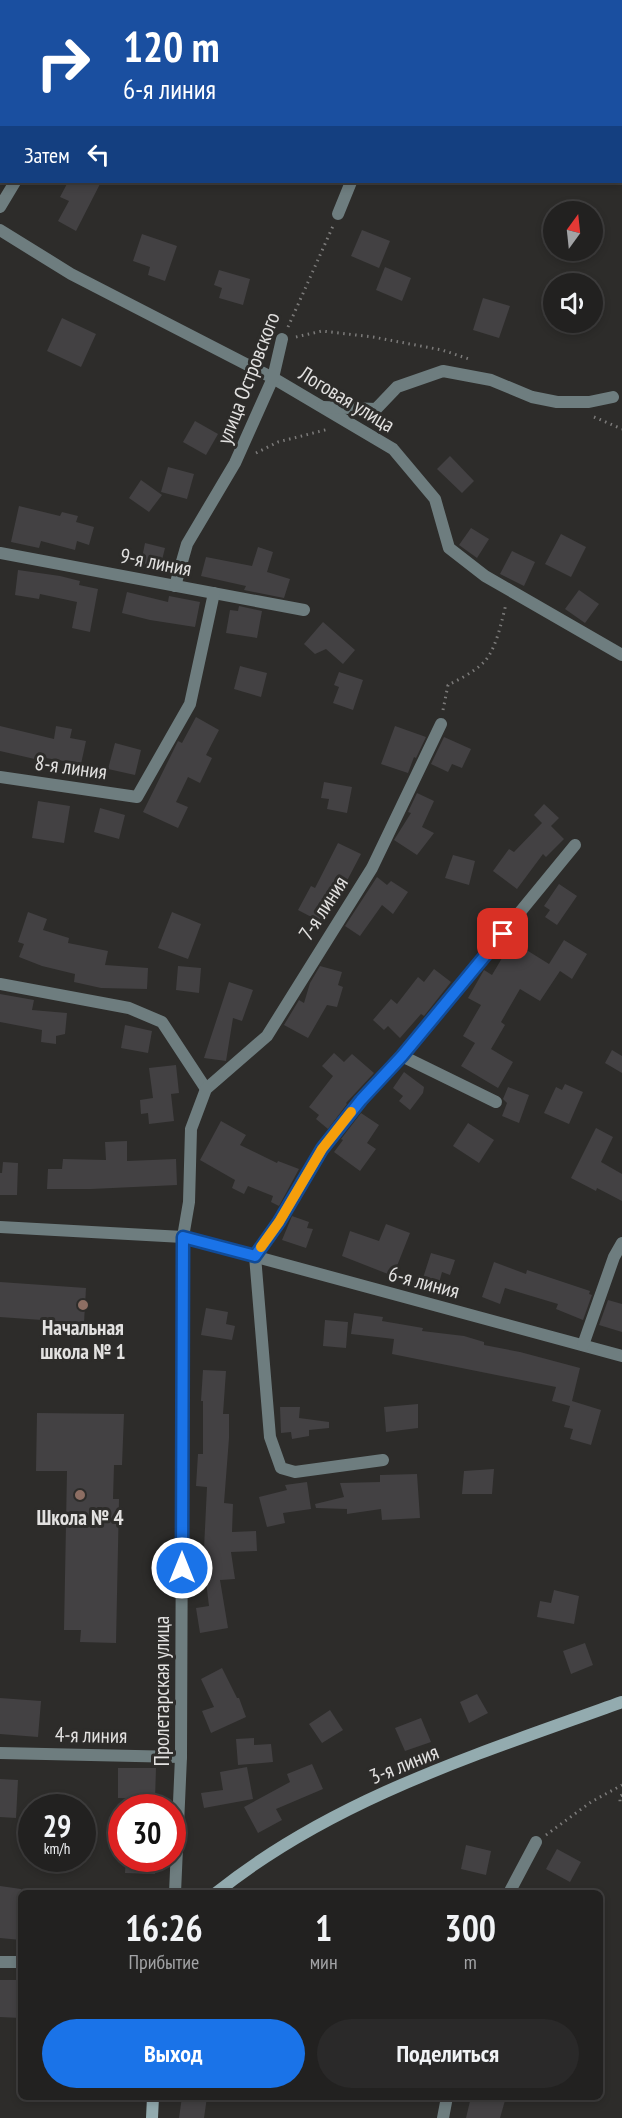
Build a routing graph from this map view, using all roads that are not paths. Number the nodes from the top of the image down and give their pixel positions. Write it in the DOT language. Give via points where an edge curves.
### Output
graph roads {
  1 [pos="14,183"];
  2 [pos="351,183"];
  3 [pos="0,207"];
  4 [pos="338,214"];
  5 [pos="0,230"];
  6 [pos="282,339"];
  7 [pos="273,378"];
  8 [pos="613,397"];
  9 [pos="320,407"];
  10 [pos="0,553"];
  11 [pos="175,586"];
  12 [pos="214,593"];
  13 [pos="304,610"];
  14 [pos="622,655"];
  15 [pos="441,724"];
  16 [pos="0,777"];
  17 [pos="575,845"];
  18 [pos="0,984"];
  19 [pos="402,1056"];
  20 [pos="206,1089"];
  21 [pos="496,1102"];
  22 [pos="0,1227"];
  23 [pos="183,1237"];
  24 [pos="622,1243"];
  25 [pos="255,1256"];
  26 [pos="583,1345"];
  27 [pos="622,1356"];
  28 [pos="383,1460"];
  29 [pos="622,1702"];
  30 [pos="0,1753"];
  31 [pos="181,1757"];
  32 [pos="536,1842"];
  33 [pos="175,1890"];
  34 [pos="220,1890"];
  35 [pos="511,1890"];
  36 [pos="0,1962"];
  37 [pos="18,1962"];
  38 [pos="153,2100"];
  39 [pos="446,2100"];
  40 [pos="152,2118"];
  41 [pos="443,2118"];
  1 -- 3 [label="street"];
  2 -- 4 [label="street"];
  5 -- 7 [label="street, Логовая улица" via="71,274"];
  6 -- 7 [label="street, улица Островского"];
  7 -- 9 [label="street, Логовая улица"];
  7 -- 11 [label="street, улица Островского" via="235,463 187,544"];
  8 -- 9 [label="street" via="557,402 531,397 491,380 443,371 397,387 376,409"];
  9 -- 14 [label="street, Логовая улица" via="393,449 435,499 449,548 485,576"];
  10 -- 11 [label="street, 9-я линия"];
  11 -- 12 [label="street, 9-я линия"];
  12 -- 13 [label="street, 9-я линия"];
  12 -- 16 [label="street, 8-я линия" via="190,704 137,796"];
  15 -- 20 [label="street, 7-я линия" via="372,868 267,1036"];
  17 -- 19 [label="street"];
  18 -- 20 [label="street" via="129,1008 162,1022"];
  19 -- 21 [label="street"];
  19 -- 25 [label="street" via="322,1149"];
  20 -- 23 [label="street, 7-я линия" via="191,1129 189,1202"];
  22 -- 23 [label="street, 6-я линия"];
  23 -- 25 [label="street, 6-я линия"];
  23 -- 31 [label="street, Пролетарская улица"];
  24 -- 26 [label="street"];
  25 -- 26 [label="street, 6-я линия"];
  25 -- 28 [label="street" via="270,1437 281,1467 295,1472"];
  26 -- 27 [label="street, 6-я линия"];
  29 -- 34 [label="main road, 3-я линия" via="382,1793 282,1845"];
  30 -- 31 [label="street, 4-я линия"];
  31 -- 33 [label="street, Пролетарская улица"];
  32 -- 35 [label="street"];
  36 -- 37 [label="street"];
  38 -- 40 [label="main road"];
  39 -- 41 [label="street"];
}
